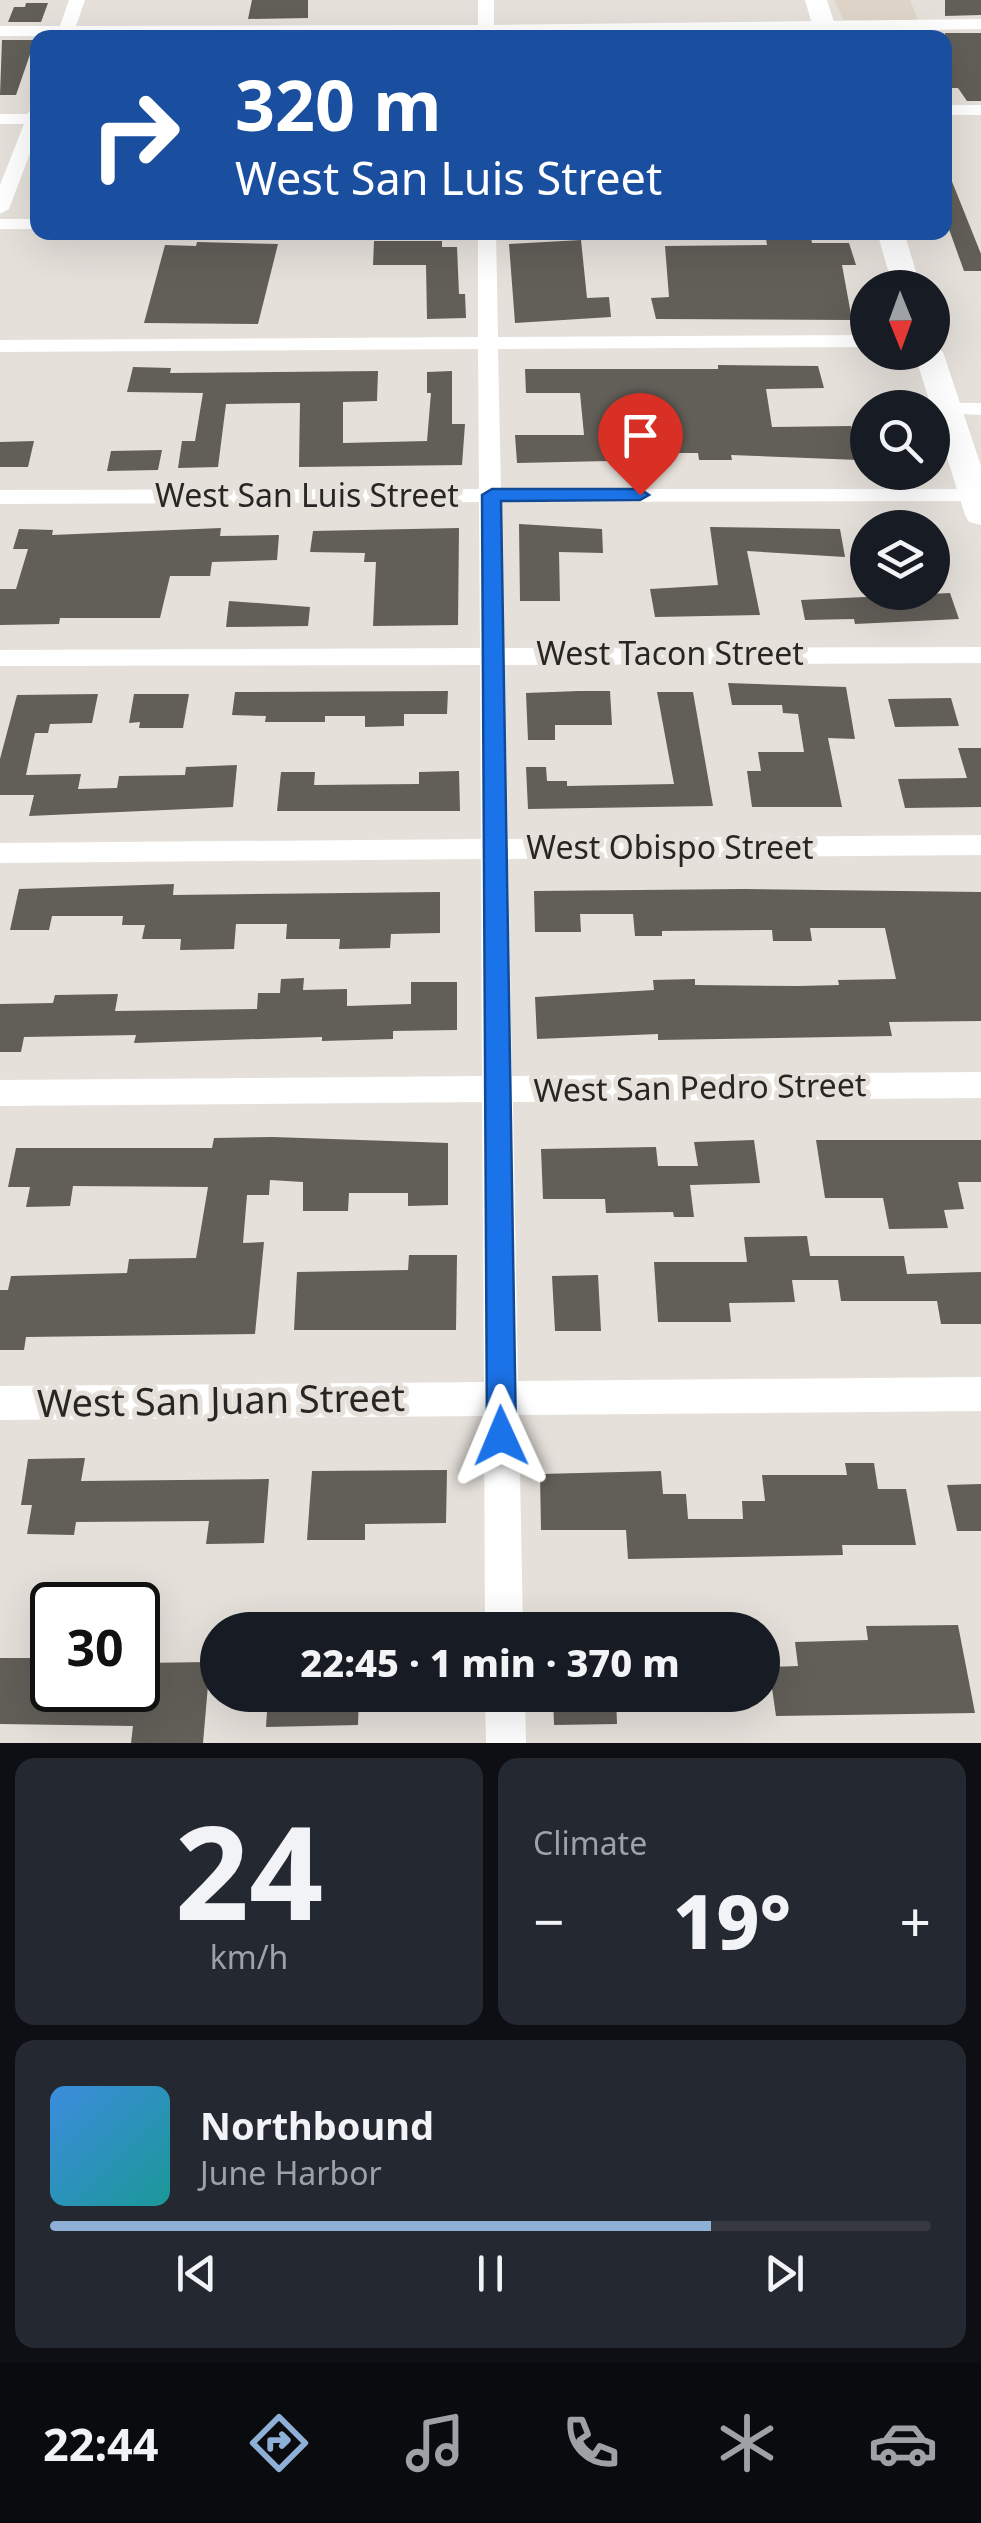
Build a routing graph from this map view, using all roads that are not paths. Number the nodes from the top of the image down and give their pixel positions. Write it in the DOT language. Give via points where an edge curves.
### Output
graph roads {
  1 [pos="77,0"];
  2 [pos="486,0"];
  3 [pos="816,0"];
  4 [pos="981,24"];
  5 [pos="66,30"];
  6 [pos="486,30"];
  7 [pos="826,30"];
  8 [pos="848,30"];
  9 [pos="0,31"];
  10 [pos="30,32"];
  11 [pos="952,110"];
  12 [pos="981,110"];
  13 [pos="30,116"];
  14 [pos="0,119"];
  15 [pos="30,131"];
  16 [pos="0,209"];
  17 [pos="0,224"];
  18 [pos="30,224"];
  19 [pos="487,240"];
  20 [pos="893,240"];
  21 [pos="902,270"];
  22 [pos="850,341"];
  23 [pos="487,343"];
  24 [pos="0,346"];
  25 [pos="950,409"];
  26 [pos="981,409"];
  27 [pos="950,415"];
  28 [pos="492,495"];
  29 [pos="0,496"];
  30 [pos="978,504"];
  31 [pos="495,654"];
  32 [pos="981,655"];
  33 [pos="0,658"];
  34 [pos="981,845"];
  35 [pos="494,849"];
  36 [pos="0,853"];
  37 [pos="981,1085"];
  38 [pos="497,1090"];
  39 [pos="0,1093"];
  40 [pos="981,1394"];
  41 [pos="501,1398"];
  42 [pos="0,1403"];
  43 [pos="504,1612"];
  44 [pos="505,1712"];
  45 [pos="506,1743"];
  1 -- 5 [label="street"];
  2 -- 6 [label="street"];
  3 -- 7 [label="main road"];
  4 -- 8 [label="street"];
  9 -- 10 [label="street"];
  11 -- 12 [label="street"];
  13 -- 14 [label="street"];
  15 -- 16 [label="street"];
  17 -- 18 [label="street"];
  19 -- 23 [label="street"];
  20 -- 21 [label="main road"];
  22 -- 23 [label="street"];
  23 -- 24 [label="street"];
  23 -- 28 [label="street"];
  25 -- 26 [label="street"];
  27 -- 30 [label="main road"];
  28 -- 29 [label="street, West San Luis Street"];
  28 -- 30 [label="street, West San Luis Street"];
  28 -- 31 [label="street"];
  31 -- 32 [label="street, West Tacon Street"];
  31 -- 33 [label="street, West Tacon Street"];
  31 -- 35 [label="street"];
  34 -- 35 [label="street, West Obispo Street"];
  35 -- 36 [label="street, West Obispo Street"];
  35 -- 38 [label="street"];
  37 -- 38 [label="street, West San Pedro Street"];
  38 -- 39 [label="street, West San Pedro Street"];
  38 -- 41 [label="street"];
  40 -- 41 [label="street, West San Juan Street"];
  41 -- 42 [label="street, West San Juan Street"];
  41 -- 43 [label="street"];
  44 -- 45 [label="street"];
}
